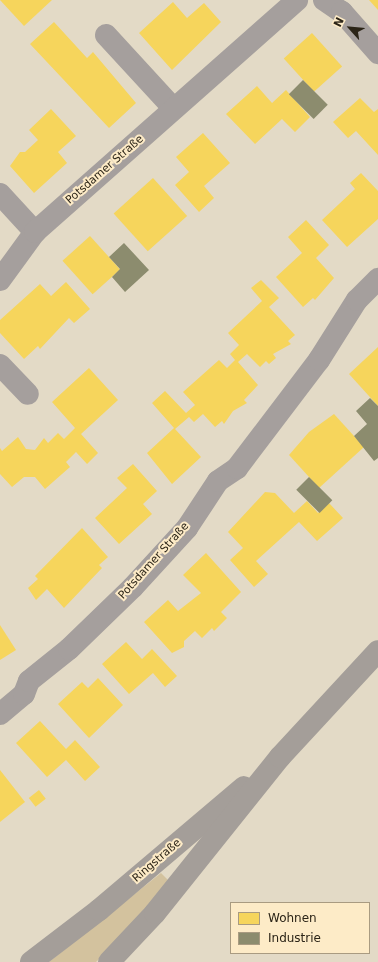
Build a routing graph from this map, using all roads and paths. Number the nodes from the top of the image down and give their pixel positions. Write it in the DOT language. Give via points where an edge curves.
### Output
graph roads {
  1 [pos="297,0"];
  2 [pos="324,0"];
  3 [pos="106,36"];
  4 [pos="378,53"];
  5 [pos="174,109"];
  6 [pos="0,194"];
  7 [pos="35,232"];
  8 [pos="378,279"];
  9 [pos="0,280"];
  10 [pos="0,365"];
  11 [pos="28,394"];
  12 [pos="378,652"];
  13 [pos="0,714"];
  14 [pos="280,757"];
  15 [pos="31,962"];
  16 [pos="109,962"];
  1 -- 5 [label="street, Potsdamer Straße"];
  2 -- 4 [label="street" via="342,12"];
  3 -- 5 [label="street"];
  5 -- 7 [label="street, Potsdamer Straße"];
  6 -- 7 [label="street"];
  7 -- 9 [label="street, Potsdamer Straße"];
  8 -- 13 [label="street, Potsdamer Straße" via="357,300 319,360 237,468 218,481 187,528 133,587 69,649 29,681 24,694"];
  10 -- 11 [label="street"];
  12 -- 14 [label="main road, Ringstraße"];
  14 -- 15 [label="main road, Ringstraße" via="99,910"];
  14 -- 16 [label="main road, Ringstraße" via="155,914"];
}
